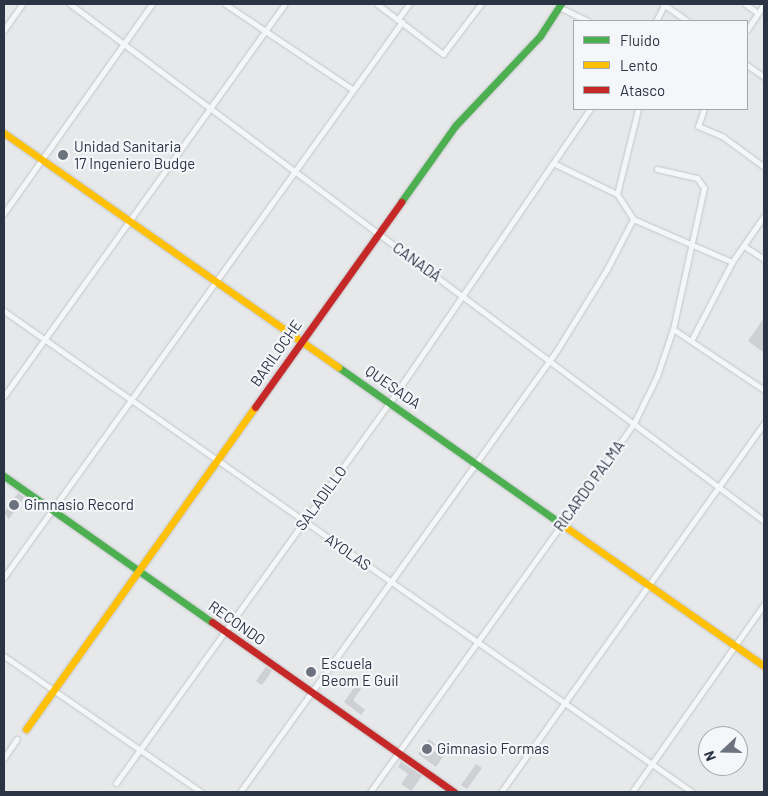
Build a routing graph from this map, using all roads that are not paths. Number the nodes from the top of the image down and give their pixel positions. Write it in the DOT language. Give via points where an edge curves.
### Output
graph roads {
  1 [pos="70,4"];
  2 [pos="152,4"];
  3 [pos="226,4"];
  4 [pos="285,4"];
  5 [pos="377,4"];
  6 [pos="409,4"];
  7 [pos="664,4"];
  8 [pos="746,4"];
  9 [pos="764,4"];
  10 [pos="19,5"];
  11 [pos="477,5"];
  12 [pos="560,5"];
  13 [pos="758,13"];
  14 [pos="586,20"];
  15 [pos="656,20"];
  16 [pos="686,20"];
  17 [pos="400,21"];
  18 [pos="748,28"];
  19 [pos="4,30"];
  20 [pos="265,30"];
  21 [pos="124,43"];
  22 [pos="748,66"];
  23 [pos="764,77"];
  24 [pos="352,88"];
  25 [pos="208,107"];
  26 [pos="589,110"];
  27 [pos="638,110"];
  28 [pos="704,110"];
  29 [pos="4,133"];
  30 [pos="42,159"];
  31 [pos="553,163"];
  32 [pos="764,167"];
  33 [pos="657,169"];
  34 [pos="294,170"];
  35 [pos="617,194"];
  36 [pos="4,213"];
  37 [pos="764,216"];
  38 [pos="633,219"];
  39 [pos="128,220"];
  40 [pos="378,234"];
  41 [pos="693,242"];
  42 [pos="744,246"];
  43 [pos="764,259"];
  44 [pos="732,262"];
  45 [pos="216,280"];
  46 [pos="464,296"];
  47 [pos="4,311"];
  48 [pos="673,329"];
  49 [pos="692,339"];
  50 [pos="45,340"];
  51 [pos="302,340"];
  52 [pos="550,360"];
  53 [pos="764,390"];
  54 [pos="4,396"];
  55 [pos="131,398"];
  56 [pos="390,402"];
  57 [pos="634,423"];
  58 [pos="764,423"];
  59 [pos="217,461"];
  60 [pos="475,462"];
  61 [pos="4,476"];
  62 [pos="718,487"];
  63 [pos="52,510"];
  64 [pos="764,521"];
  65 [pos="304,522"];
  66 [pos="562,522"];
  67 [pos="137,571"];
  68 [pos="4,577"];
  69 [pos="391,582"];
  70 [pos="649,584"];
  71 [pos="764,604"];
  72 [pos="224,631"];
  73 [pos="478,642"];
  74 [pos="736,646"];
  75 [pos="4,656"];
  76 [pos="764,666"];
  77 [pos="53,690"];
  78 [pos="312,692"];
  79 [pos="565,703"];
  80 [pos="26,729"];
  81 [pos="17,739"];
  82 [pos="140,749"];
  83 [pos="398,752"];
  84 [pos="4,758"];
  85 [pos="652,764"];
  86 [pos="116,783"];
  87 [pos="201,792"];
  88 [pos="240,792"];
  89 [pos="370,792"];
  90 [pos="454,792"];
  91 [pos="501,792"];
  92 [pos="632,792"];
  93 [pos="692,792"];
  1 -- 21 [label="street, CANADÁ"];
  2 -- 21 [label="street"];
  3 -- 20 [label="street"];
  4 -- 20 [label="street"];
  5 -- 17 [label="street"];
  6 -- 17 [label="street"];
  7 -- 15 [label="street"];
  7 -- 16 [label="street"];
  8 -- 13 [label="street"];
  9 -- 13 [label="street"];
  10 -- 19 [label="street"];
  11 -- 17 [label="street" via="443,54"];
  12 -- 14 [label="street"];
  12 -- 40 [label="street, BARILOCHE" via="540,36 462,116"];
  13 -- 18 [label="street"];
  17 -- 24 [label="street"];
  20 -- 24 [label="street"];
  20 -- 25 [label="street"];
  21 -- 25 [label="street, CANADÁ"];
  21 -- 30 [label="street"];
  22 -- 23 [label="street"];
  24 -- 34 [label="street"];
  25 -- 34 [label="street, CANADÁ"];
  25 -- 39 [label="street"];
  26 -- 31 [label="street, SALADILLO"];
  27 -- 35 [label="street"];
  28 -- 32 [label="street" via="697,125 722,136"];
  29 -- 30 [label="street, QUESADA"];
  30 -- 36 [label="street"];
  30 -- 39 [label="street, QUESADA"];
  31 -- 35 [label="street"];
  31 -- 46 [label="street, SALADILLO"];
  33 -- 41 [label="street, RICARDO PALMA" via="697,178 704,188"];
  34 -- 40 [label="street, CANADÁ"];
  34 -- 45 [label="street"];
  35 -- 38 [label="street"];
  37 -- 42 [label="street"];
  38 -- 41 [label="street"];
  38 -- 52 [label="street" via="605,274"];
  39 -- 45 [label="street, QUESADA"];
  39 -- 50 [label="street"];
  40 -- 46 [label="street, CANADÁ"];
  40 -- 51 [label="street, BARILOCHE"];
  41 -- 44 [label="street"];
  41 -- 48 [label="street, RICARDO PALMA"];
  42 -- 43 [label="street"];
  42 -- 44 [label="street"];
  44 -- 49 [label="street"];
  45 -- 51 [label="street, QUESADA"];
  45 -- 55 [label="street"];
  46 -- 52 [label="street, CANADÁ"];
  46 -- 56 [label="street, SALADILLO"];
  47 -- 50 [label="street, AYOLAS"];
  48 -- 49 [label="street"];
  48 -- 57 [label="street, RICARDO PALMA" via="663,363"];
  49 -- 53 [label="street"];
  50 -- 54 [label="street"];
  50 -- 55 [label="street, AYOLAS"];
  51 -- 56 [label="street, QUESADA"];
  51 -- 59 [label="street, BARILOCHE"];
  52 -- 57 [label="street, CANADÁ"];
  52 -- 60 [label="street"];
  55 -- 59 [label="street, AYOLAS"];
  55 -- 63 [label="street"];
  56 -- 60 [label="street, QUESADA"];
  56 -- 65 [label="street, SALADILLO"];
  57 -- 62 [label="street, CANADÁ"];
  57 -- 66 [label="street, RICARDO PALMA"];
  58 -- 62 [label="street"];
  59 -- 65 [label="street, AYOLAS"];
  59 -- 67 [label="street, BARILOCHE"];
  60 -- 66 [label="street, QUESADA"];
  60 -- 69 [label="street"];
  61 -- 63 [label="street, RECONDO"];
  62 -- 64 [label="street, CANADÁ"];
  62 -- 70 [label="street"];
  63 -- 67 [label="street, RECONDO"];
  63 -- 68 [label="street"];
  65 -- 69 [label="street, AYOLAS"];
  65 -- 72 [label="street, SALADILLO"];
  66 -- 70 [label="street, QUESADA"];
  66 -- 73 [label="street, RICARDO PALMA"];
  67 -- 72 [label="street, RECONDO"];
  67 -- 77 [label="street, BARILOCHE"];
  69 -- 73 [label="street, AYOLAS"];
  69 -- 78 [label="street"];
  70 -- 74 [label="street, QUESADA"];
  70 -- 79 [label="street"];
  71 -- 74 [label="street"];
  72 -- 78 [label="street, RECONDO"];
  72 -- 82 [label="street, SALADILLO"];
  73 -- 79 [label="street, AYOLAS"];
  73 -- 83 [label="street, RICARDO PALMA"];
  74 -- 76 [label="street, QUESADA"];
  74 -- 85 [label="street"];
  75 -- 77 [label="street"];
  77 -- 80 [label="street, BARILOCHE"];
  77 -- 82 [label="street"];
  78 -- 83 [label="street, RECONDO"];
  78 -- 88 [label="street"];
  79 -- 85 [label="street, AYOLAS"];
  79 -- 91 [label="street"];
  81 -- 84 [label="street"];
  82 -- 86 [label="street, SALADILLO"];
  82 -- 87 [label="street"];
  83 -- 89 [label="street, RICARDO PALMA"];
  83 -- 90 [label="street, RECONDO"];
  85 -- 92 [label="street"];
  85 -- 93 [label="street, AYOLAS"];
}
